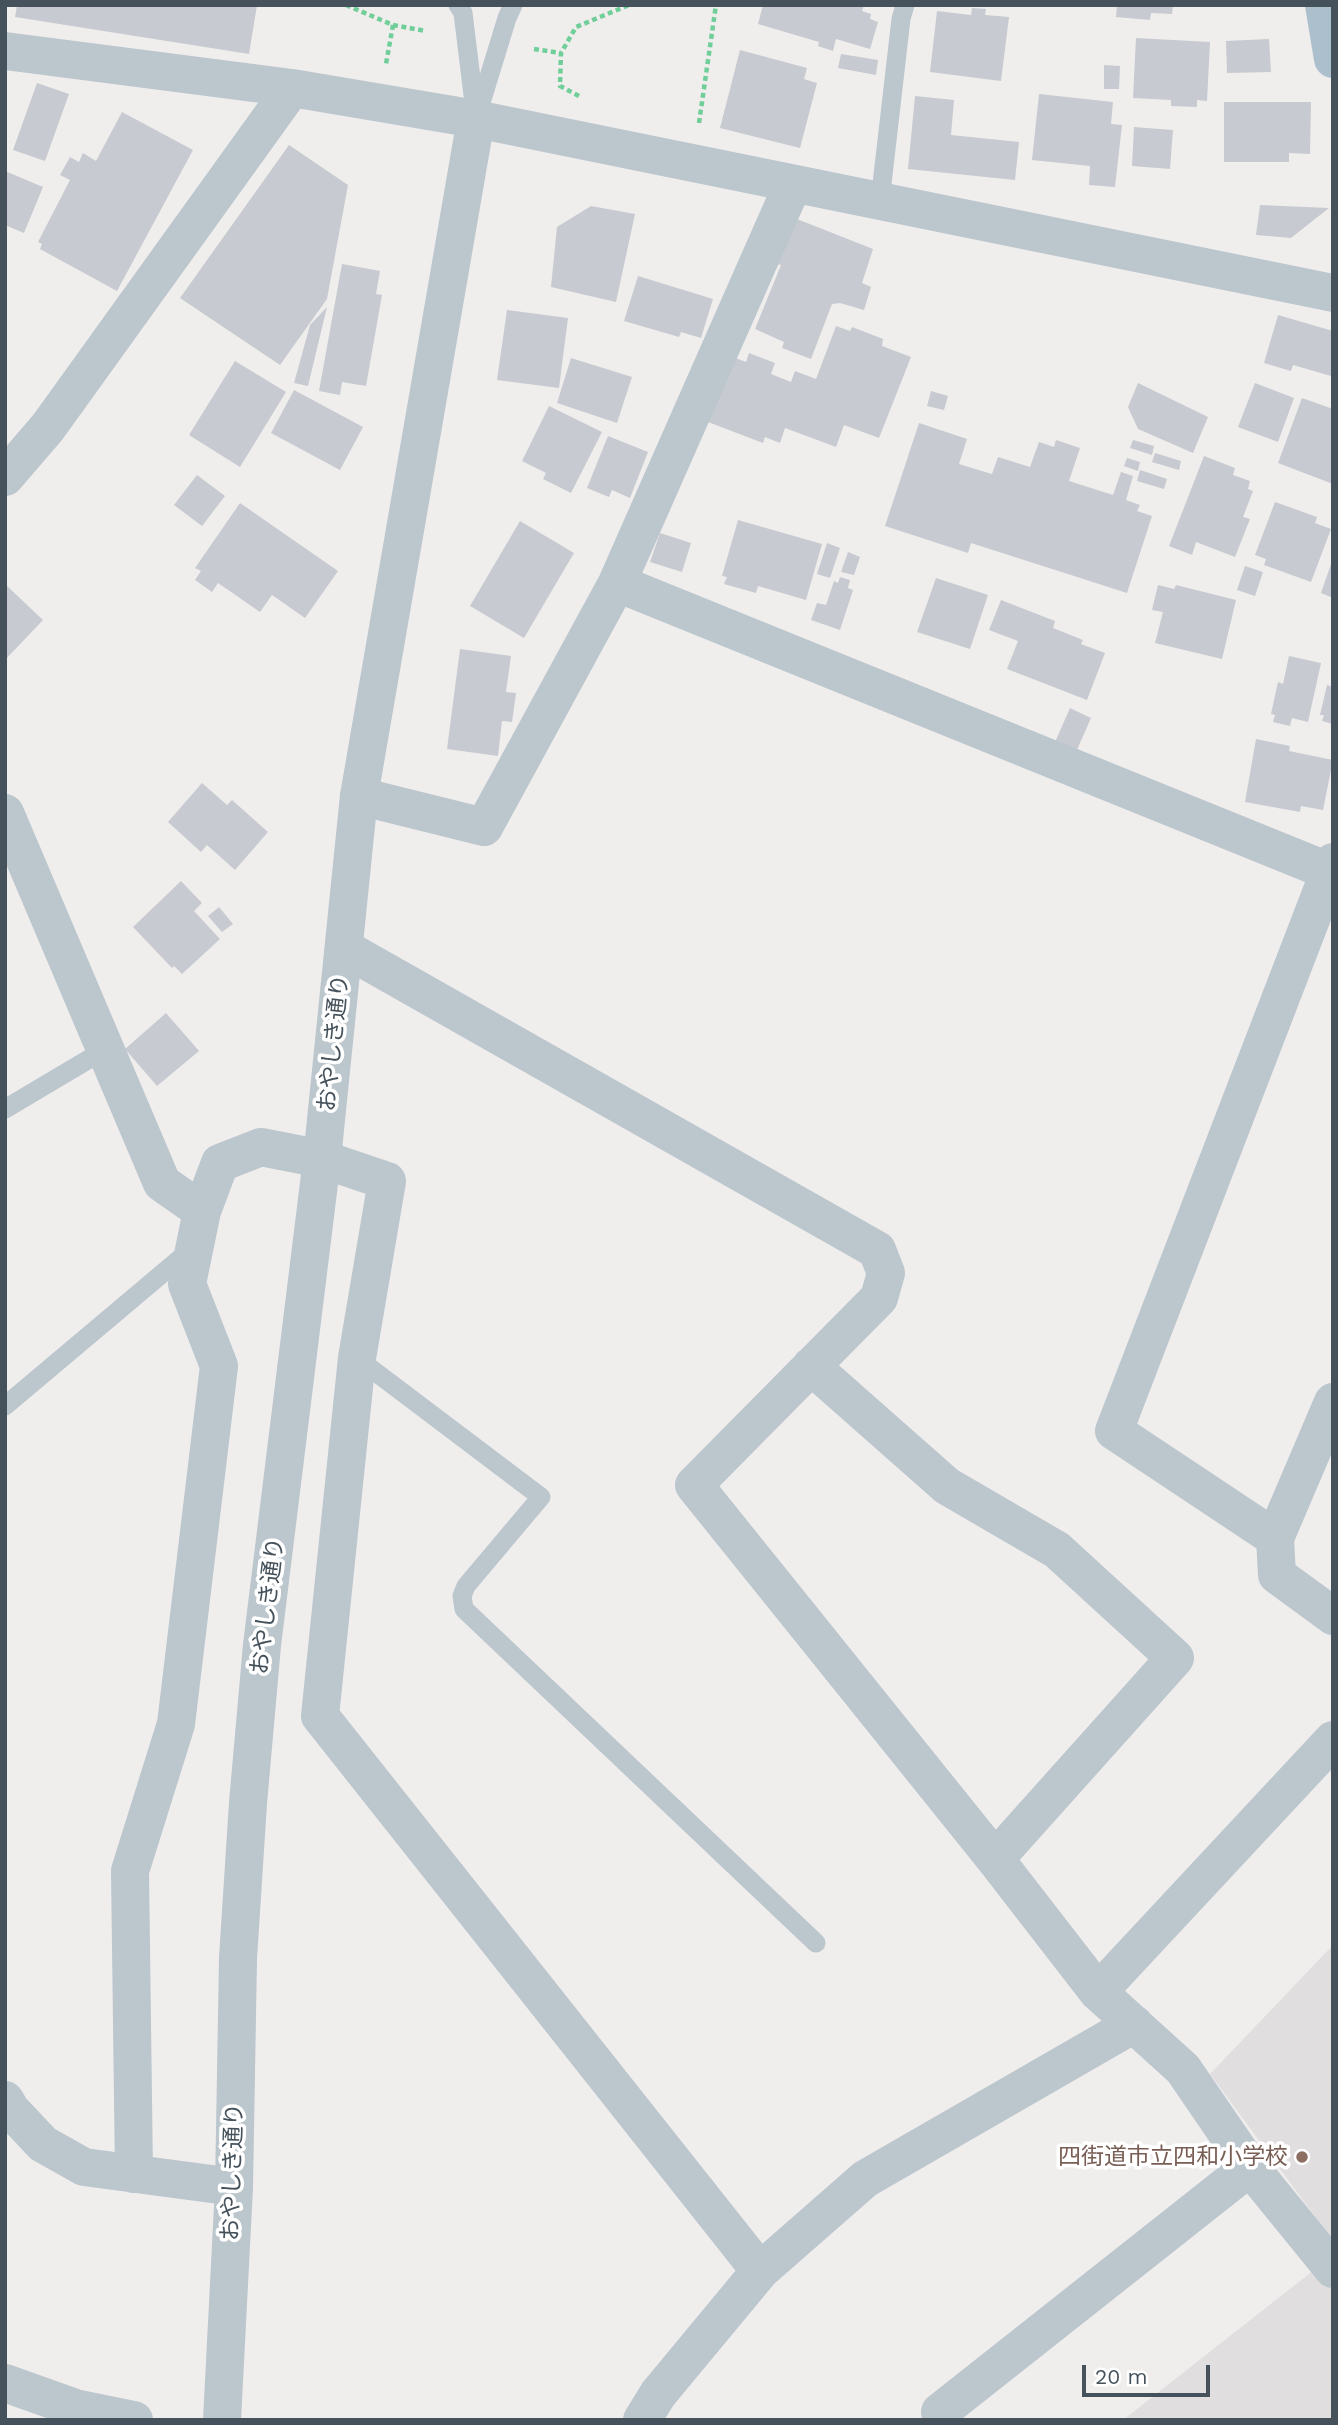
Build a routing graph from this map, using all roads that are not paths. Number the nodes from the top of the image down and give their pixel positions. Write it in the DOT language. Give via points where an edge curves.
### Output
graph roads {
  1 [pos="458,5"];
  2 [pos="513,5"];
  3 [pos="905,5"];
  4 [pos="1324,5"];
  5 [pos="5,51"];
  6 [pos="1333,59"];
  7 [pos="292,88"];
  8 [pos="476,119"];
  9 [pos="793,184"];
  10 [pos="880,201"];
  11 [pos="1333,293"];
  12 [pos="5,477"];
  13 [pos="617,583"];
  14 [pos="359,796"];
  15 [pos="5,813"];
  16 [pos="1332,869"];
  17 [pos="344,948"];
  18 [pos="106,1049"];
  19 [pos="5,1109"];
  20 [pos="322,1159"];
  21 [pos="198,1229"];
  22 [pos="357,1358"];
  23 [pos="811,1366"];
  24 [pos="1333,1402"];
  25 [pos="5,1406"];
  26 [pos="1275,1538"];
  27 [pos="1333,1616"];
  28 [pos="1333,1740"];
  29 [pos="995,1859"];
  30 [pos="816,1943"];
  31 [pos="1098,1992"];
  32 [pos="1133,2024"];
  33 [pos="5,2100"];
  34 [pos="1250,2167"];
  35 [pos="134,2174"];
  36 [pos="234,2188"];
  37 [pos="1333,2269"];
  38 [pos="760,2271"];
  39 [pos="5,2384"];
  40 [pos="940,2412"];
  41 [pos="134,2420"];
  42 [pos="222,2420"];
  43 [pos="642,2420"];
  1 -- 8 [label="lane" via="463,13"];
  2 -- 8 [label="lane"];
  3 -- 10 [label="lane"];
  4 -- 6 [label="main road"];
  5 -- 7 [label="street"];
  7 -- 8 [label="street"];
  7 -- 12 [label="street" via="48,427"];
  8 -- 9 [label="street"];
  8 -- 14 [label="street, おやしき通り"];
  9 -- 10 [label="street"];
  9 -- 13 [label="street"];
  10 -- 11 [label="street"];
  13 -- 14 [label="street" via="484,827"];
  13 -- 16 [label="street"];
  14 -- 17 [label="street, おやしき通り"];
  15 -- 18 [label="street"];
  16 -- 26 [label="street" via="1114,1431"];
  17 -- 20 [label="street, おやしき通り"];
  17 -- 23 [label="street" via="877,1250 886,1273 879,1298"];
  18 -- 19 [label="lane"];
  18 -- 21 [label="street" via="162,1183"];
  20 -- 21 [label="street" via="261,1147 220,1163"];
  20 -- 22 [label="street" via="387,1181"];
  20 -- 36 [label="street, おやしき通り" via="262,1645 249,1790 238,1958"];
  21 -- 25 [label="lane"];
  21 -- 35 [label="street" via="187,1284 219,1366 176,1724 130,1871"];
  22 -- 30 [label="lane" via="541,1497 466,1586 464,1609"];
  22 -- 38 [label="street" via="320,1716"];
  23 -- 29 [label="street" via="694,1485"];
  23 -- 29 [label="street" via="947,1486 1057,1550 1175,1658"];
  24 -- 26 [label="street"];
  26 -- 27 [label="street" via="1277,1575"];
  28 -- 31 [label="street"];
  29 -- 31 [label="street"];
  31 -- 32 [label="street"];
  32 -- 34 [label="street" via="1183,2069"];
  32 -- 38 [label="street" via="865,2179"];
  33 -- 35 [label="street" via="53,2150 84,2167"];
  34 -- 37 [label="street"];
  34 -- 40 [label="street"];
  35 -- 36 [label="street"];
  36 -- 42 [label="street, おやしき通り"];
  38 -- 43 [label="street" via="657,2394"];
  39 -- 41 [label="street" via="75,2408"];
}
